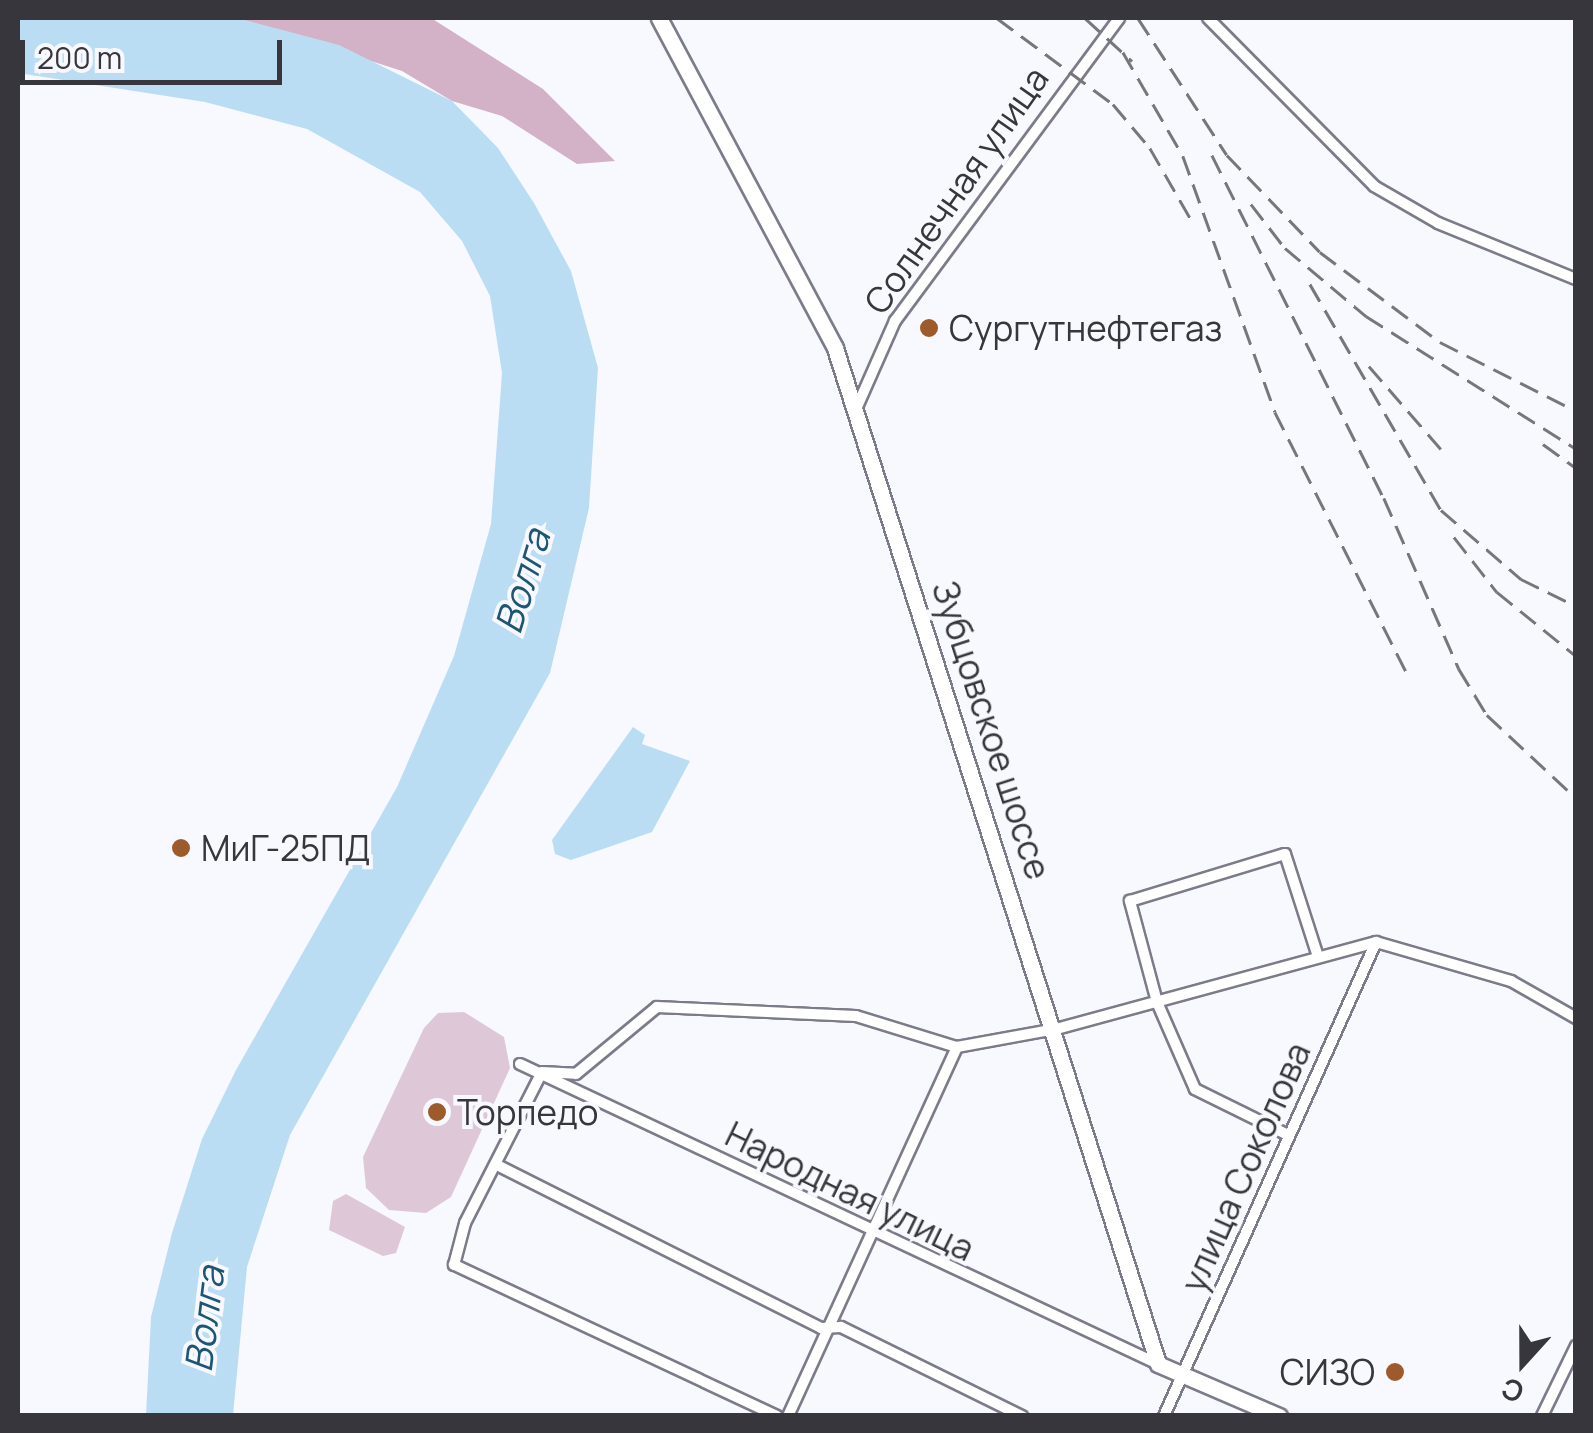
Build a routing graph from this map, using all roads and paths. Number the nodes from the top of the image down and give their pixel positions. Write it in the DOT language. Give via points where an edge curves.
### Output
graph roads {
  1 [pos="659,18"];
  2 [pos="1119,18"];
  3 [pos="1208,18"];
  4 [pos="1576,279"];
  5 [pos="856,407"];
  6 [pos="1376,942"];
  7 [pos="1318,958"];
  8 [pos="1156,1002"];
  9 [pos="1576,1018"];
  10 [pos="1056,1029"];
  11 [pos="957,1046"];
  12 [pos="520,1064"];
  13 [pos="542,1072"];
  14 [pos="1288,1135"];
  15 [pos="497,1165"];
  16 [pos="868,1233"];
  17 [pos="826,1328"];
  18 [pos="1576,1346"];
  19 [pos="1158,1364"];
  20 [pos="1183,1377"];
  21 [pos="777,1416"];
  22 [pos="788,1416"];
  23 [pos="1022,1416"];
  24 [pos="1164,1416"];
  25 [pos="1280,1416"];
  26 [pos="1542,1416"];
  1 -- 5 [label="main road, Зубцовское шоссе" via="783,238"];
  2 -- 5 [label="street, Солнечная улица" via="894,322"];
  3 -- 4 [label="street" via="1374,186 1438,222"];
  5 -- 10 [label="main road, Зубцовское шоссе"];
  6 -- 7 [label="street"];
  6 -- 9 [label="street" via="1510,981"];
  6 -- 14 [label="street, улица Соколова"];
  7 -- 8 [label="street"];
  7 -- 8 [label="street" via="1285,854 1130,900"];
  8 -- 10 [label="street"];
  8 -- 14 [label="street" via="1196,1089"];
  10 -- 11 [label="street"];
  10 -- 19 [label="main road, Зубцовское шоссе"];
  11 -- 13 [label="street" via="856,1016 657,1007 576,1074"];
  11 -- 16 [label="street"];
  12 -- 13 [label="street, Народная улица"];
  13 -- 15 [label="street"];
  13 -- 16 [label="street, Народная улица"];
  14 -- 20 [label="street, улица Соколова"];
  15 -- 17 [label="street"];
  15 -- 21 [label="street" via="465,1223 454,1265"];
  16 -- 17 [label="street"];
  16 -- 19 [label="street, Народная улица"];
  17 -- 22 [label="street"];
  17 -- 23 [label="street" via="841,1327"];
  18 -- 26 [label="street"];
  19 -- 20 [label="main road"];
  20 -- 24 [label="street, улица Соколова"];
  20 -- 25 [label="main road"];
}
